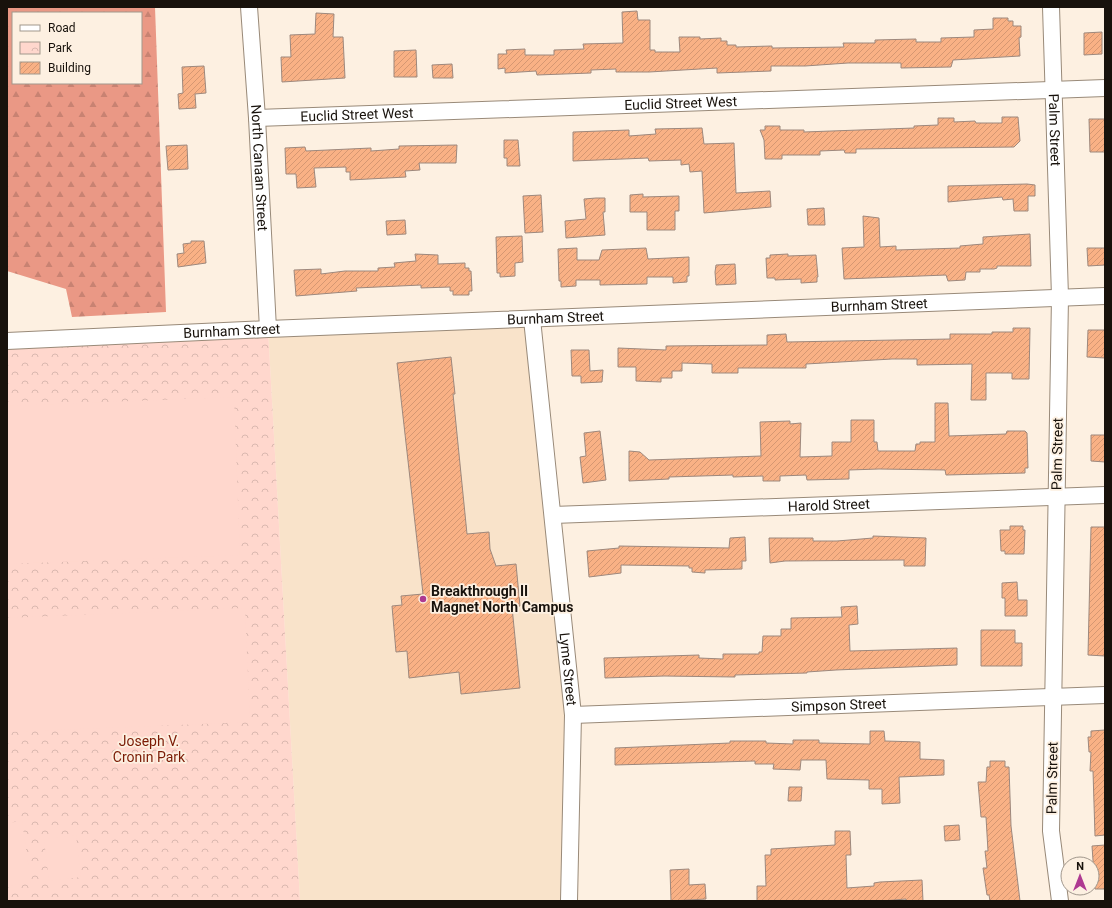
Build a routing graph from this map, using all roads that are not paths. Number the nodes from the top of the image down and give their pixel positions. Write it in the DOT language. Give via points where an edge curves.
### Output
graph roads {
  1 [pos="249,7"];
  2 [pos="1051,7"];
  3 [pos="1105,88"];
  4 [pos="1054,89"];
  5 [pos="257,118"];
  6 [pos="1105,296"];
  7 [pos="1060,297"];
  8 [pos="532,319"];
  9 [pos="268,329"];
  10 [pos="7,341"];
  11 [pos="1105,495"];
  12 [pos="1056,497"];
  13 [pos="553,515"];
  14 [pos="1105,695"];
  15 [pos="1053,696"];
  16 [pos="573,715"];
  17 [pos="569,901"];
  18 [pos="1060,901"];
  1 -- 5 [label="street, North Canaan Street"];
  2 -- 4 [label="street, Palm Street"];
  3 -- 4 [label="street, Euclid Street West"];
  4 -- 5 [label="street, Euclid Street West"];
  4 -- 7 [label="street, Palm Street"];
  5 -- 9 [label="street, North Canaan Street"];
  6 -- 7 [label="street, Burnham Street"];
  7 -- 8 [label="street, Burnham Street"];
  7 -- 12 [label="street, Palm Street"];
  8 -- 9 [label="street, Burnham Street"];
  8 -- 13 [label="street, Lyme Street"];
  9 -- 10 [label="street, Burnham Street"];
  11 -- 12 [label="street, Harold Street"];
  12 -- 13 [label="street, Harold Street"];
  12 -- 15 [label="street, Palm Street"];
  13 -- 16 [label="street, Lyme Street"];
  14 -- 15 [label="street, Simpson Street"];
  15 -- 16 [label="street, Simpson Street"];
  15 -- 18 [label="street, Palm Street" via="1051,831"];
  16 -- 17 [label="street, Lyme Street"];
}
